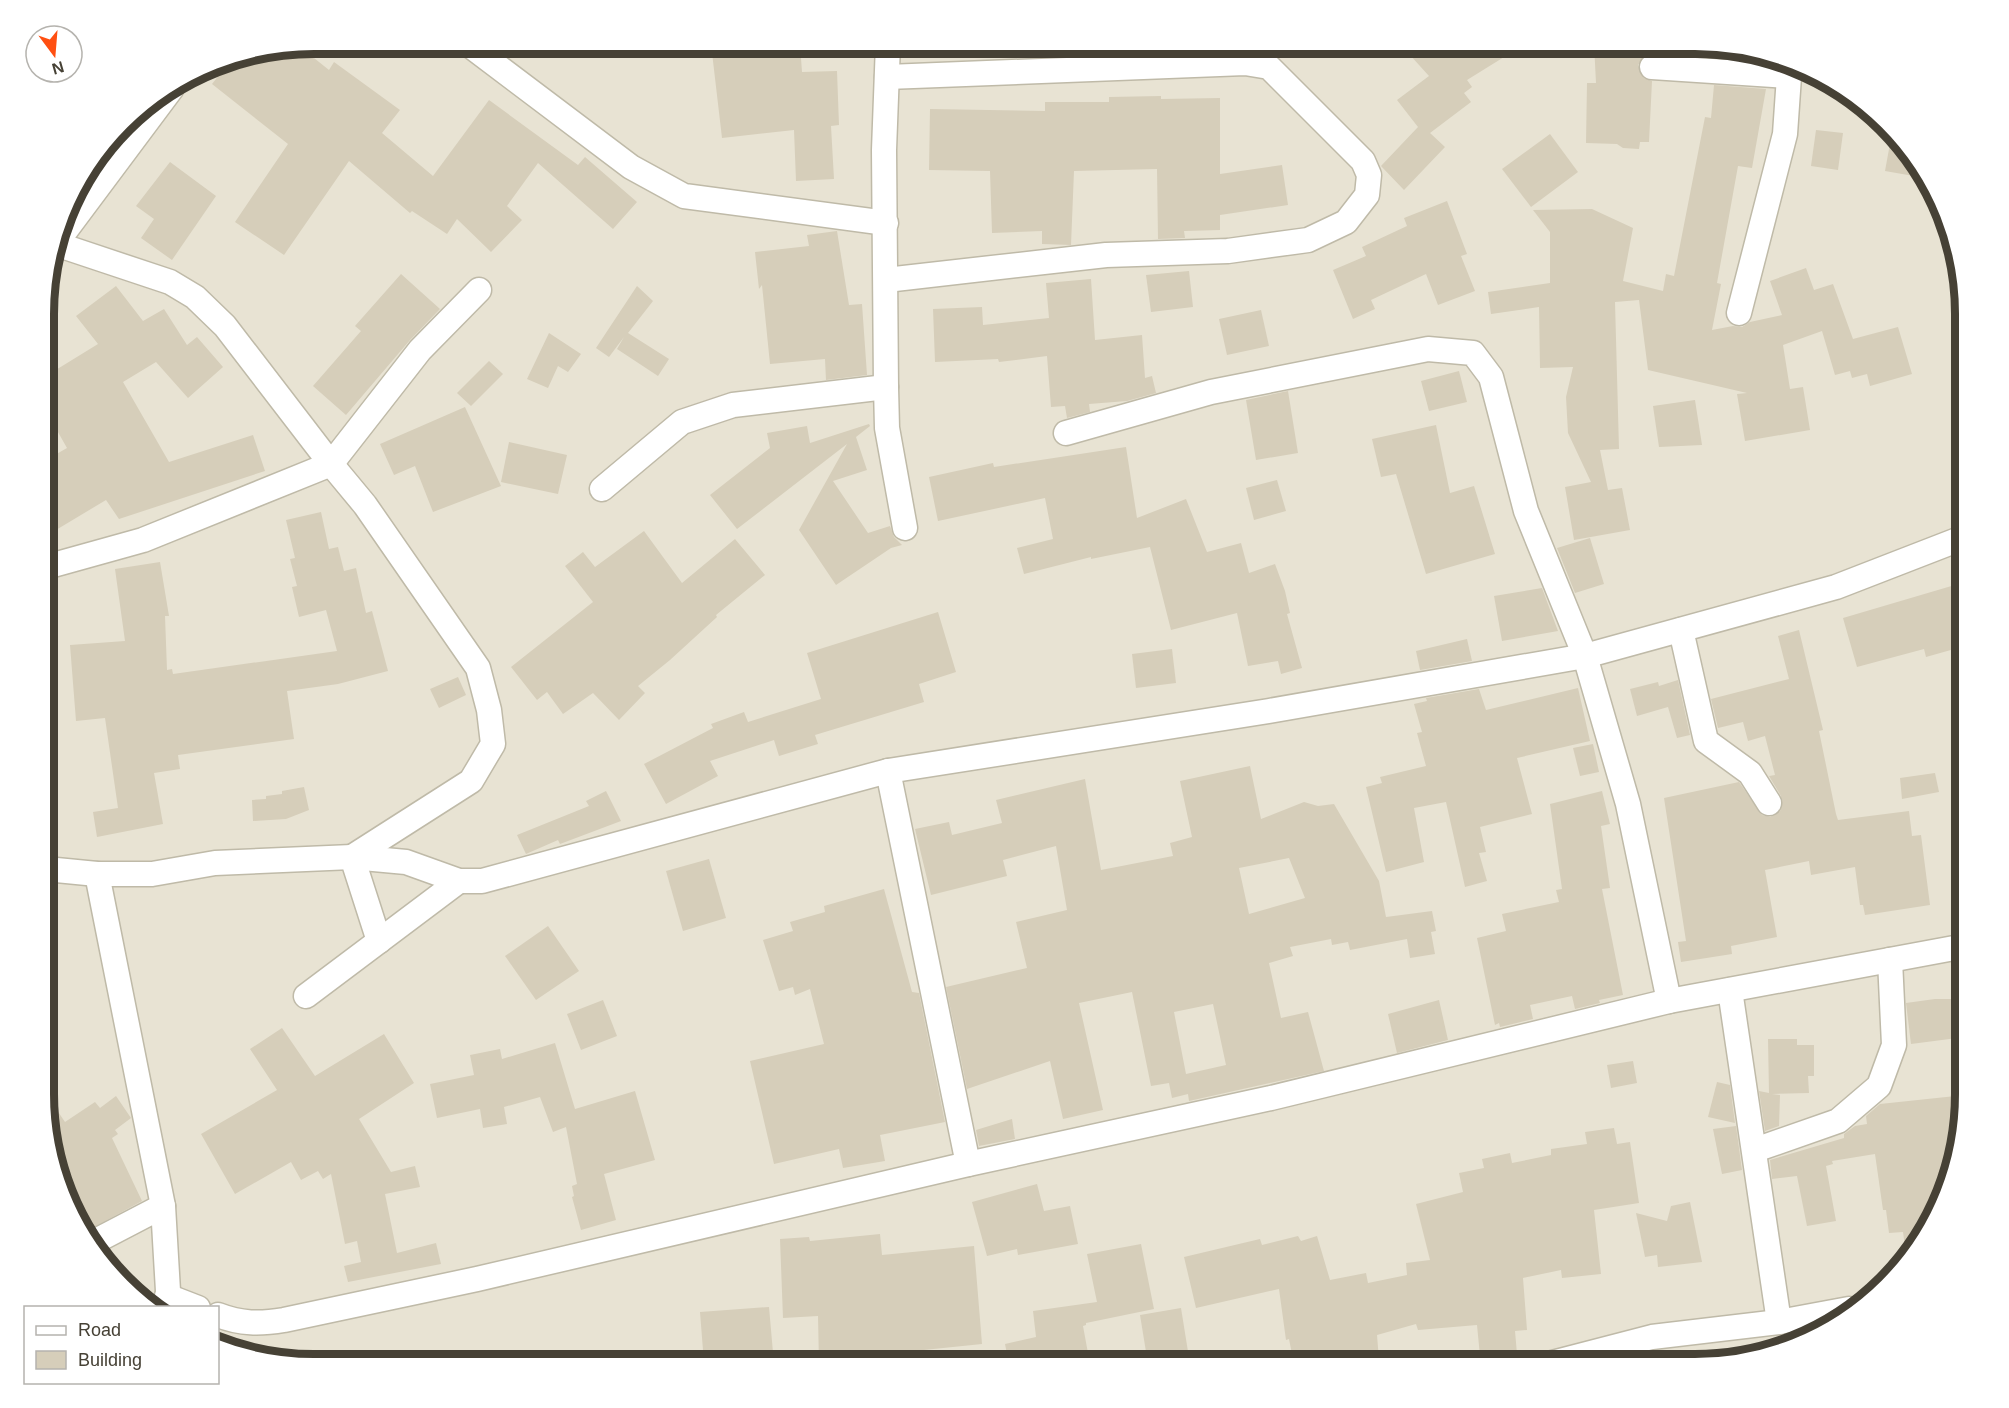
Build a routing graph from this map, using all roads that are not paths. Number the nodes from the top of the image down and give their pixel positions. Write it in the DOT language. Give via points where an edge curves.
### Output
graph roads {
  1 [pos="481,54"];
  2 [pos="888,54"];
  3 [pos="1652,67"];
  4 [pos="1781,69"];
  5 [pos="1790,72"];
  6 [pos="887,77"];
  7 [pos="158,106"];
  8 [pos="886,223"];
  9 [pos="70,226"];
  10 [pos="64,245"];
  11 [pos="886,280"];
  12 [pos="479,290"];
  13 [pos="1739,313"];
  14 [pos="886,387"];
  15 [pos="1066,433"];
  16 [pos="331,464"];
  17 [pos="602,489"];
  18 [pos="905,528"];
  19 [pos="1955,541"];
  20 [pos="54,565"];
  21 [pos="1681,630"];
  22 [pos="1586,656"];
  23 [pos="888,771"];
  24 [pos="1769,803"];
  25 [pos="352,857"];
  26 [pos="54,870"];
  27 [pos="97,874"];
  28 [pos="459,881"];
  29 [pos="379,941"];
  30 [pos="1955,948"];
  31 [pos="1890,960"];
  32 [pos="1730,990"];
  33 [pos="306,996"];
  34 [pos="1669,1002"];
  35 [pos="1755,1150"];
  36 [pos="968,1164"];
  37 [pos="163,1206"];
  38 [pos="99,1239"];
  39 [pos="168,1302"];
  40 [pos="188,1306"];
  41 [pos="1837,1311"];
  42 [pos="219,1315"];
  43 [pos="1779,1322"];
  44 [pos="1587,1354"];
  1 -- 8 [label="street" via="631,167 684,196"];
  2 -- 6 [label="street"];
  3 -- 4 [label="street"];
  5 -- 13 [label="street" via="1785,134"];
  6 -- 8 [label="street"];
  6 -- 11 [label="street" via="1245,63 1269,67 1362,161 1369,175 1367,195 1346,222 1308,240 1227,251 1106,255"];
  7 -- 9 [label="street"];
  8 -- 11 [label="street"];
  10 -- 16 [label="street" via="170,282 195,297 225,326"];
  11 -- 14 [label="street"];
  12 -- 16 [label="street" via="420,350"];
  14 -- 17 [label="street" via="733,405 682,422"];
  14 -- 18 [label="street" via="887,428"];
  15 -- 22 [label="street" via="1222,390 1428,350 1473,353 1491,377 1526,511"];
  16 -- 20 [label="street" via="143,540"];
  16 -- 25 [label="street" via="365,505 478,668 493,744 471,781"];
  19 -- 21 [label="street" via="1836,587"];
  21 -- 22 [label="street"];
  21 -- 24 [label="street" via="1706,741 1749,773"];
  22 -- 23 [label="street"];
  22 -- 34 [label="street" via="1628,804"];
  23 -- 28 [label="street" via="482,881"];
  23 -- 36 [label="street"];
  25 -- 27 [label="street" via="215,863 152,874"];
  25 -- 28 [label="street" via="406,862"];
  25 -- 29 [label="street"];
  26 -- 27 [label="street"];
  27 -- 37 [label="street"];
  28 -- 29 [label="street"];
  29 -- 33 [label="street"];
  30 -- 31 [label="street"];
  31 -- 32 [label="street"];
  31 -- 35 [label="street" via="1894,1045 1879,1086 1838,1120"];
  32 -- 34 [label="street"];
  32 -- 35 [label="street"];
  34 -- 36 [label="street" via="1271,1098"];
  35 -- 43 [label="street"];
  36 -- 42 [label="street" via="284,1320 238,1322"];
  37 -- 38 [label="street"];
  37 -- 39 [label="street"];
  39 -- 40 [label="street"];
  41 -- 43 [label="street"];
  43 -- 44 [label="street" via="1652,1337"];
}
